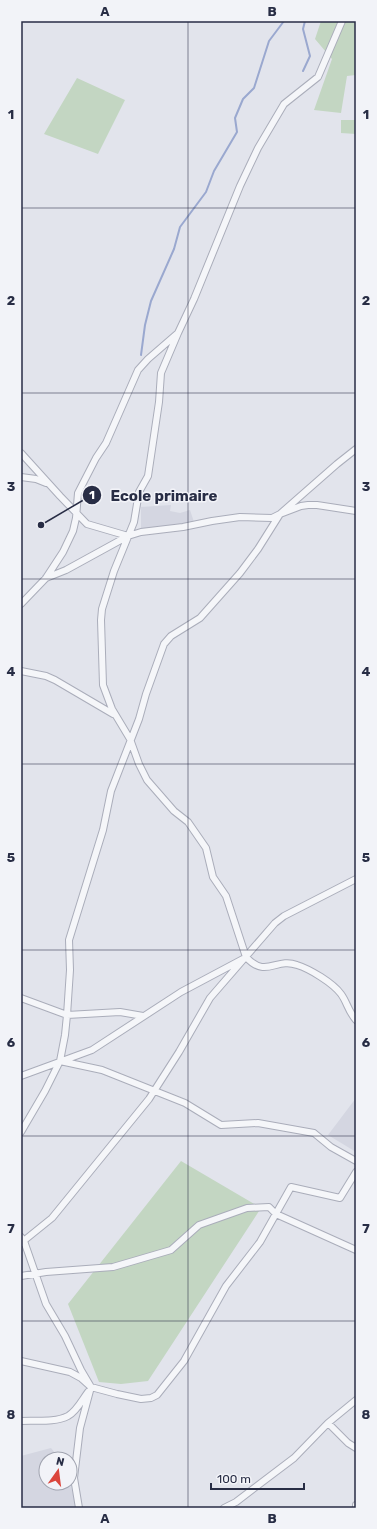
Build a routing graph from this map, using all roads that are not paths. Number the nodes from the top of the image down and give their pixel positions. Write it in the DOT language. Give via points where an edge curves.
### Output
graph roads {
  1 [pos="342,21"];
  2 [pos="178,333"];
  3 [pos="356,449"];
  4 [pos="21,453"];
  5 [pos="21,477"];
  6 [pos="49,484"];
  7 [pos="356,511"];
  8 [pos="76,512"];
  9 [pos="280,514"];
  10 [pos="128,536"];
  11 [pos="46,578"];
  12 [pos="21,604"];
  13 [pos="21,670"];
  14 [pos="115,714"];
  15 [pos="130,739"];
  16 [pos="356,879"];
  17 [pos="246,957"];
  18 [pos="21,998"];
  19 [pos="67,1015"];
  20 [pos="143,1016"];
  21 [pos="356,1020"];
  22 [pos="60,1061"];
  23 [pos="21,1076"];
  24 [pos="154,1091"];
  25 [pos="21,1132"];
  26 [pos="356,1160"];
  27 [pos="356,1172"];
  28 [pos="276,1214"];
  29 [pos="22,1240"];
  30 [pos="356,1250"];
  31 [pos="35,1274"];
  32 [pos="21,1276"];
  33 [pos="21,1361"];
  34 [pos="91,1387"];
  35 [pos="356,1400"];
  36 [pos="21,1421"];
  37 [pos="328,1423"];
  38 [pos="356,1448"];
  39 [pos="79,1508"];
  40 [pos="224,1508"];
  1 -- 2 [label="street" via="318,77 284,104 258,148"];
  2 -- 8 [label="street" via="138,370 106,443 78,493"];
  2 -- 10 [label="street" via="161,373 148,476 138,492 134,522"];
  3 -- 9 [label="street"];
  4 -- 6 [label="street"];
  5 -- 6 [label="street"];
  6 -- 8 [label="street"];
  7 -- 9 [label="street" via="308,505"];
  8 -- 10 [label="street" via="86,524"];
  8 -- 11 [label="street" via="73,531"];
  9 -- 10 [label="street" via="272,518 240,517 212,521"];
  9 -- 15 [label="street" via="240,574 200,618 171,636 164,644"];
  10 -- 11 [label="street" via="73,567"];
  10 -- 14 [label="street" via="114,571 101,620 104,685 106,696"];
  11 -- 12 [label="street"];
  13 -- 14 [label="street" via="55,680"];
  14 -- 15 [label="street"];
  15 -- 17 [label="street" via="147,780 174,811 188,822 206,848 213,876 226,896"];
  15 -- 19 [label="street" via="111,791 103,830 69,940"];
  16 -- 17 [label="street" via="284,916"];
  17 -- 20 [label="street"];
  17 -- 21 [label="street" via="258,967 288,963 308,970 334,986"];
  17 -- 24 [label="street" via="210,998"];
  18 -- 19 [label="street"];
  19 -- 20 [label="street" via="120,1012"];
  19 -- 22 [label="street"];
  20 -- 22 [label="street" via="92,1050"];
  22 -- 23 [label="street"];
  22 -- 24 [label="street" via="102,1070"];
  22 -- 25 [label="street"];
  24 -- 26 [label="street" via="185,1103 221,1125 258,1123 314,1133 331,1147"];
  24 -- 29 [label="street" via="52,1218"];
  27 -- 28 [label="street" via="340,1198 291,1187"];
  28 -- 30 [label="street"];
  28 -- 31 [label="street" via="270,1208 247,1208 199,1225 171,1250 113,1266"];
  28 -- 34 [label="street" via="260,1242 226,1286 184,1361 157,1395 140,1398"];
  29 -- 31 [label="street"];
  31 -- 32 [label="street"];
  31 -- 34 [label="street" via="46,1304"];
  33 -- 34 [label="street" via="70,1372"];
  34 -- 36 [label="street" via="69,1415 56,1420"];
  34 -- 39 [label="street" via="80,1428 74,1478"];
  35 -- 37 [label="street"];
  37 -- 38 [label="street"];
  37 -- 40 [label="street" via="294,1458 236,1502"];
}
